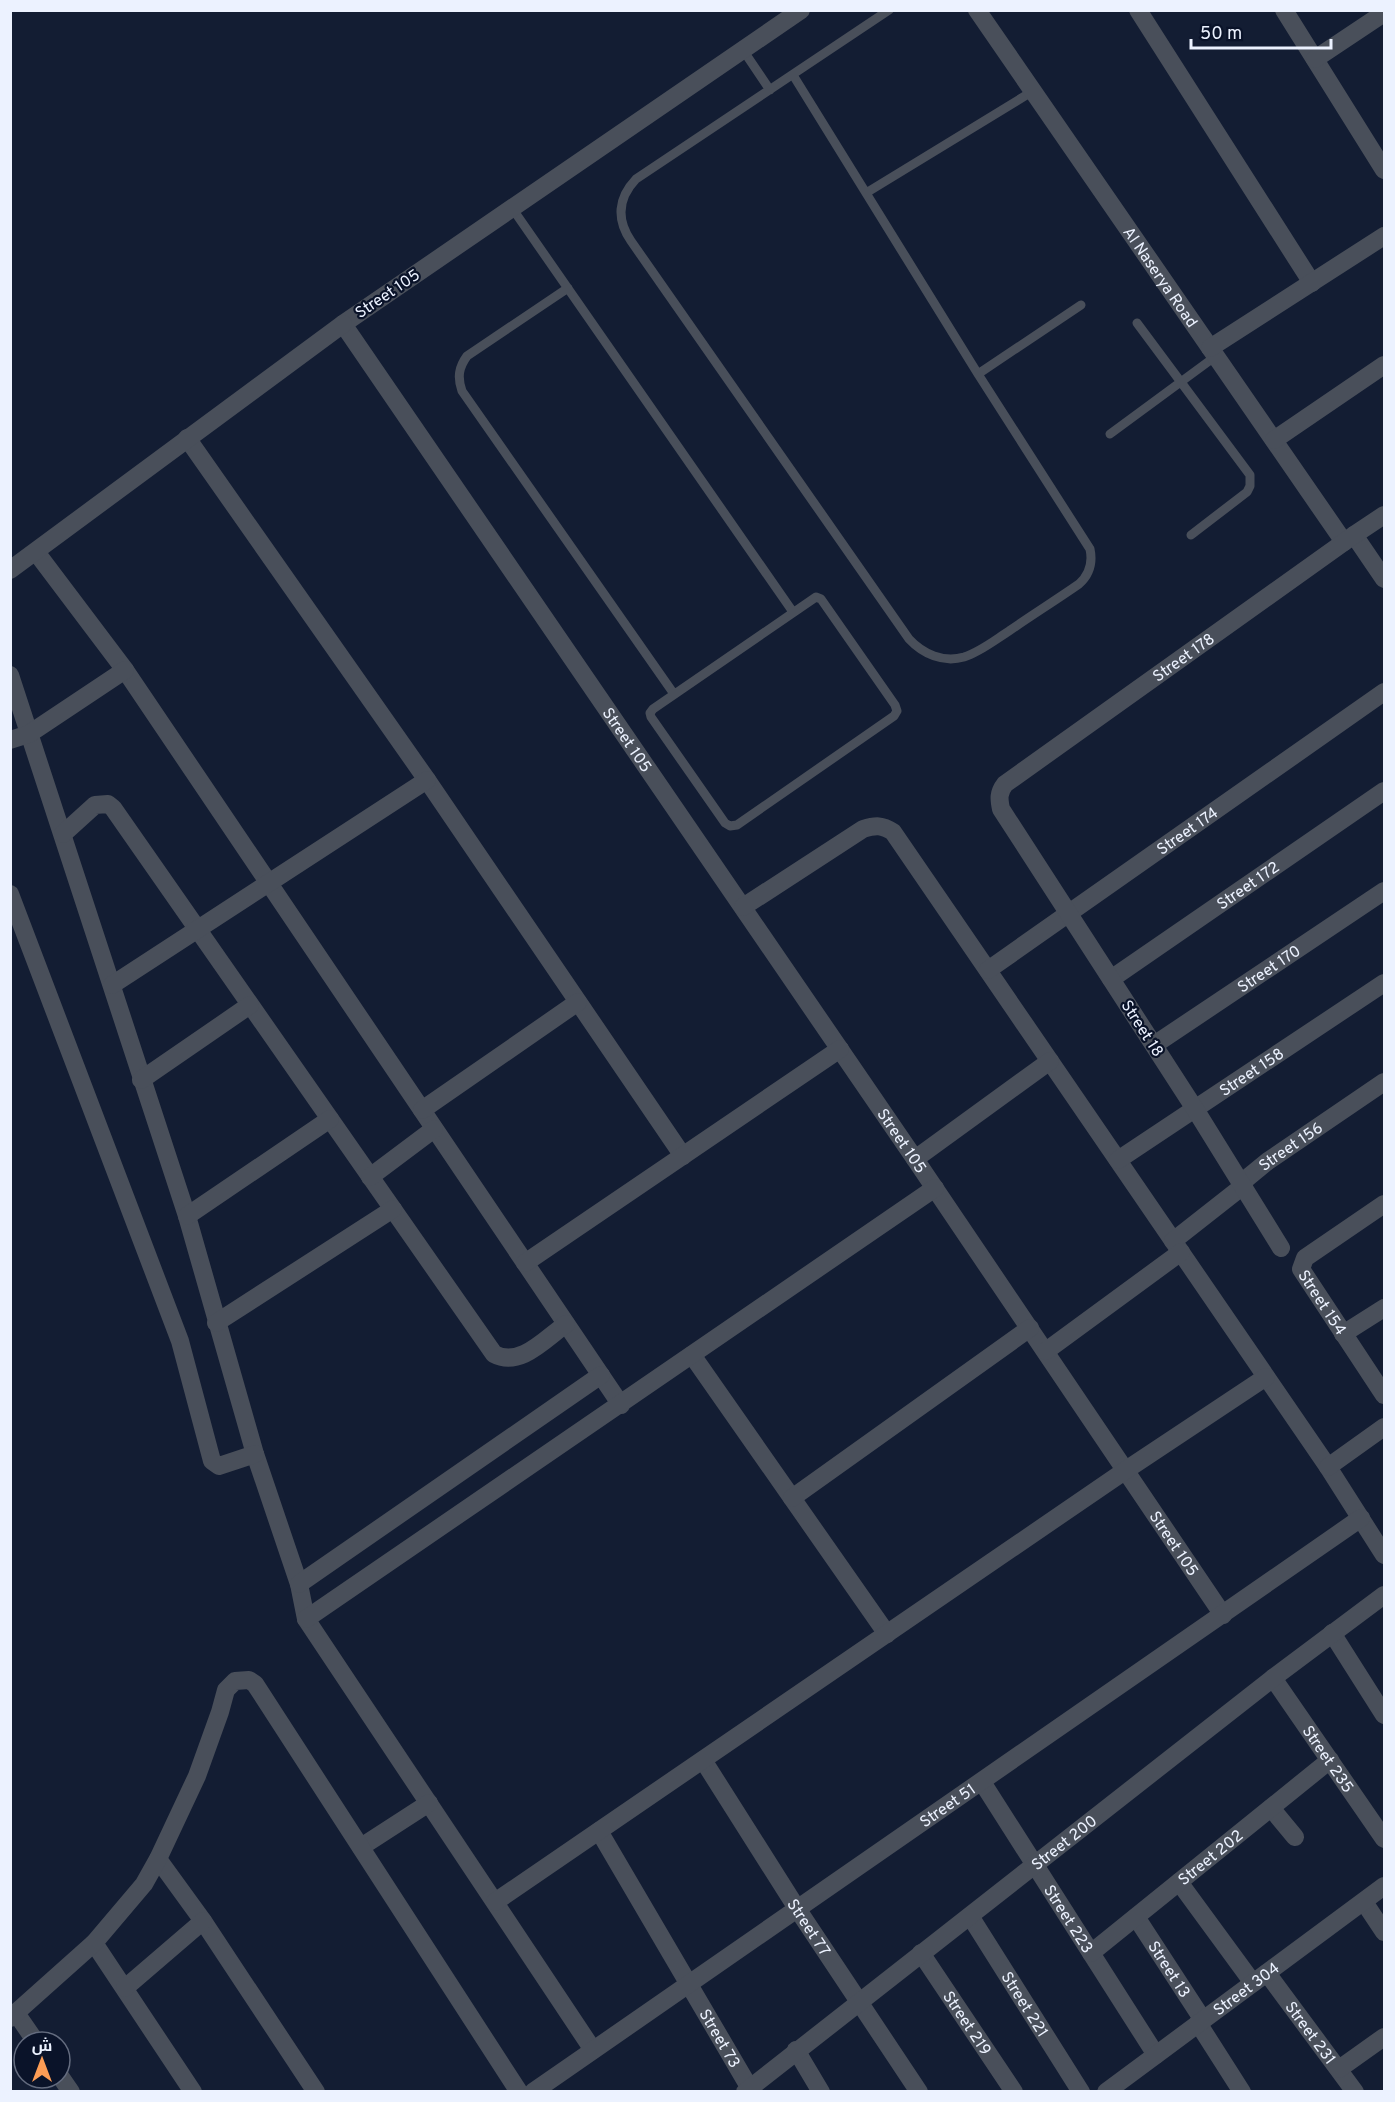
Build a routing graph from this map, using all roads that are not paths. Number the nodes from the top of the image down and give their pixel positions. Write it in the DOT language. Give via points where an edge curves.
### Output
graph roads {
  1 [pos="801,10"];
  2 [pos="890,10"];
  3 [pos="977,10"];
  4 [pos="1138,10"];
  5 [pos="1284,10"];
  6 [pos="1384,13"];
  7 [pos="743,50"];
  8 [pos="1315,59"];
  9 [pos="793,75"];
  10 [pos="770,90"];
  11 [pos="1033,91"];
  12 [pos="1377,142"];
  13 [pos="1384,170"];
  14 [pos="866,193"];
  15 [pos="512,208"];
  16 [pos="1384,236"];
  17 [pos="1312,283"];
  18 [pos="568,288"];
  19 [pos="1081,305"];
  20 [pos="1137,323"];
  21 [pos="343,324"];
  22 [pos="1213,352"];
  23 [pos="1384,364"];
  24 [pos="978,374"];
  25 [pos="1181,382"];
  26 [pos="1110,434"];
  27 [pos="187,438"];
  28 [pos="1274,440"];
  29 [pos="1384,515"];
  30 [pos="1191,535"];
  31 [pos="1349,539"];
  32 [pos="36,552"];
  33 [pos="10,570"];
  34 [pos="1384,579"];
  35 [pos="793,612"];
  36 [pos="125,670"];
  37 [pos="10,675"];
  38 [pos="1384,692"];
  39 [pos="674,694"];
  40 [pos="29,734"];
  41 [pos="10,740"];
  42 [pos="427,780"];
  43 [pos="1384,791"];
  44 [pos="1001,809"];
  45 [pos="63,834"];
  46 [pos="269,884"];
  47 [pos="1384,891"];
  48 [pos="10,894"];
  49 [pos="743,907"];
  50 [pos="1069,913"];
  51 [pos="198,930"];
  52 [pos="988,970"];
  53 [pos="1111,979"];
  54 [pos="1384,983"];
  55 [pos="112,985"];
  56 [pos="578,1002"];
  57 [pos="250,1005"];
  58 [pos="1154,1045"];
  59 [pos="840,1049"];
  60 [pos="1050,1061"];
  61 [pos="141,1080"];
  62 [pos="1384,1082"];
  63 [pos="422,1110"];
  64 [pos="1195,1110"];
  65 [pos="330,1119"];
  66 [pos="435,1129"];
  67 [pos="682,1156"];
  68 [pos="915,1159"];
  69 [pos="1118,1160"];
  70 [pos="370,1177"];
  71 [pos="1243,1186"];
  72 [pos="935,1188"];
  73 [pos="1384,1204"];
  74 [pos="393,1209"];
  75 [pos="187,1216"];
  76 [pos="1177,1246"];
  77 [pos="1281,1248"];
  78 [pos="525,1263"];
  79 [pos="1384,1308"];
  80 [pos="216,1323"];
  81 [pos="566,1324"];
  82 [pos="1030,1328"];
  83 [pos="1343,1334"];
  84 [pos="1046,1351"];
  85 [pos="692,1355"];
  86 [pos="601,1375"];
  87 [pos="1266,1377"];
  88 [pos="1384,1395"];
  89 [pos="621,1405"];
  90 [pos="1384,1427"];
  91 [pos="255,1454"];
  92 [pos="1328,1467"];
  93 [pos="1126,1470"];
  94 [pos="792,1498"];
  95 [pos="1361,1518"];
  96 [pos="1384,1555"];
  97 [pos="299,1584"];
  98 [pos="1384,1595"];
  99 [pos="1223,1615"];
  100 [pos="306,1619"];
  101 [pos="887,1634"];
  102 [pos="1332,1634"];
  103 [pos="1273,1678"];
  104 [pos="1383,1708"];
  105 [pos="703,1760"];
  106 [pos="1330,1760"];
  107 [pos="982,1782"];
  108 [pos="429,1803"];
  109 [pos="1270,1808"];
  110 [pos="600,1831"];
  111 [pos="1295,1837"];
  112 [pos="1384,1839"];
  113 [pos="361,1847"];
  114 [pos="158,1859"];
  115 [pos="1035,1866"];
  116 [pos="1179,1882"];
  117 [pos="1384,1886"];
  118 [pos="495,1902"];
  119 [pos="1364,1902"];
  120 [pos="798,1910"];
  121 [pos="970,1916"];
  122 [pos="1136,1917"];
  123 [pos="203,1921"];
  124 [pos="1384,1932"];
  125 [pos="94,1944"];
  126 [pos="921,1953"];
  127 [pos="1091,1953"];
  128 [pos="1260,1978"];
  129 [pos="690,1984"];
  130 [pos="125,1988"];
  131 [pos="858,2002"];
  132 [pos="13,2016"];
  133 [pos="1201,2022"];
  134 [pos="25,2030"];
  135 [pos="1384,2037"];
  136 [pos="593,2050"];
  137 [pos="796,2050"];
  138 [pos="1156,2055"];
  139 [pos="1339,2069"];
  140 [pos="749,2090"];
  141 [pos="193,2091"];
  142 [pos="316,2091"];
  143 [pos="519,2091"];
  144 [pos="533,2091"];
  145 [pos="821,2091"];
  146 [pos="919,2091"];
  147 [pos="1014,2091"];
  148 [pos="1081,2091"];
  149 [pos="1106,2091"];
  150 [pos="1242,2091"];
  151 [pos="1355,2091"];
  1 -- 7 [label="street, Street 105"];
  2 -- 9 [label="lane"];
  3 -- 11 [label="street, Al Naserya Road"];
  4 -- 17 [label="street"];
  5 -- 8 [label="street"];
  6 -- 8 [label="street"];
  7 -- 10 [label="lane"];
  7 -- 15 [label="street, Street 105"];
  8 -- 12 [label="street"];
  9 -- 10 [label="lane"];
  9 -- 14 [label="lane"];
  10 -- 24 [label="lane" via="636,179 621,204 622,224 909,639 922,651 939,657 963,657 984,647 1079,584 1091,566 1090,549"];
  11 -- 14 [label="lane"];
  11 -- 22 [label="street, Al Naserya Road"];
  12 -- 13 [label="street"];
  14 -- 24 [label="lane"];
  15 -- 18 [label="lane"];
  15 -- 21 [label="street, Street 105"];
  16 -- 17 [label="street"];
  17 -- 22 [label="street"];
  18 -- 35 [label="lane"];
  18 -- 39 [label="lane" via="467,356 460,368 462,391"];
  19 -- 24 [label="lane"];
  20 -- 25 [label="lane"];
  21 -- 27 [label="street"];
  21 -- 49 [label="street, Street 105"];
  22 -- 25 [label="lane"];
  22 -- 28 [label="street, Al Naserya Road"];
  23 -- 28 [label="street"];
  25 -- 26 [label="lane"];
  25 -- 30 [label="lane" via="1247,469 1251,480 1248,492"];
  27 -- 32 [label="street"];
  27 -- 42 [label="street"];
  28 -- 31 [label="street, Al Naserya Road"];
  29 -- 31 [label="street, Street 178"];
  31 -- 34 [label="street, Al Naserya Road"];
  31 -- 44 [label="street, Street 178" via="1005,784 999,799"];
  32 -- 33 [label="street"];
  32 -- 36 [label="street"];
  35 -- 39 [label="lane"];
  35 -- 39 [label="lane" via="813,598 821,599 897,711 737,825 725,823 651,717 652,709"];
  36 -- 40 [label="street"];
  36 -- 46 [label="street"];
  37 -- 40 [label="street"];
  38 -- 50 [label="street, Street 174"];
  40 -- 41 [label="street"];
  40 -- 45 [label="street"];
  42 -- 46 [label="street"];
  42 -- 56 [label="street"];
  43 -- 53 [label="street, Street 172"];
  44 -- 50 [label="street, Street 18"];
  45 -- 51 [label="street" via="94,805 108,804"];
  45 -- 55 [label="street"];
  46 -- 51 [label="street"];
  46 -- 63 [label="street"];
  47 -- 58 [label="street, Street 170"];
  48 -- 91 [label="street" via="180,1341 212,1461 219,1466"];
  49 -- 52 [label="street" via="863,829 885,827 893,832"];
  49 -- 59 [label="street, Street 105"];
  50 -- 52 [label="street, Street 174"];
  50 -- 53 [label="street, Street 18"];
  51 -- 55 [label="street"];
  51 -- 57 [label="street"];
  52 -- 60 [label="street"];
  53 -- 58 [label="street, Street 18"];
  54 -- 64 [label="street, Street 158"];
  55 -- 61 [label="street"];
  56 -- 63 [label="street"];
  56 -- 67 [label="street"];
  57 -- 61 [label="street"];
  57 -- 65 [label="street"];
  58 -- 64 [label="street, Street 18"];
  59 -- 67 [label="street"];
  59 -- 68 [label="street, Street 105"];
  60 -- 68 [label="street"];
  60 -- 69 [label="street"];
  61 -- 75 [label="street"];
  62 -- 71 [label="street, Street 156" via="1268,1161"];
  63 -- 66 [label="street"];
  64 -- 69 [label="street, Street 158"];
  64 -- 71 [label="street, Street 18"];
  65 -- 70 [label="street"];
  65 -- 75 [label="street"];
  66 -- 70 [label="street"];
  66 -- 78 [label="street"];
  67 -- 78 [label="street"];
  68 -- 72 [label="street, Street 105"];
  69 -- 76 [label="street"];
  70 -- 74 [label="street"];
  71 -- 76 [label="street, Street 156"];
  71 -- 77 [label="street, Street 18"];
  72 -- 82 [label="street, Street 105"];
  72 -- 85 [label="street"];
  73 -- 83 [label="street, Street 154" via="1305,1258 1301,1265 1302,1273"];
  74 -- 80 [label="street"];
  74 -- 81 [label="street" via="494,1354 503,1359 515,1358"];
  75 -- 80 [label="street"];
  76 -- 84 [label="street, Street 156"];
  76 -- 87 [label="street"];
  78 -- 81 [label="street"];
  79 -- 83 [label="street"];
  80 -- 91 [label="street"];
  81 -- 86 [label="street"];
  82 -- 84 [label="street, Street 105"];
  82 -- 94 [label="street"];
  83 -- 88 [label="street, Street 154"];
  84 -- 93 [label="street, Street 105"];
  85 -- 89 [label="street"];
  85 -- 94 [label="street"];
  86 -- 89 [label="street"];
  86 -- 97 [label="street"];
  87 -- 92 [label="street"];
  87 -- 93 [label="street"];
  89 -- 100 [label="street"];
  90 -- 92 [label="street"];
  91 -- 97 [label="street"];
  92 -- 95 [label="street"];
  93 -- 99 [label="street, Street 105"];
  93 -- 101 [label="street"];
  94 -- 101 [label="street"];
  95 -- 96 [label="street"];
  95 -- 99 [label="street, Street 51"];
  97 -- 100 [label="street"];
  98 -- 102 [label="street, Street 200"];
  99 -- 107 [label="street, Street 51"];
  100 -- 108 [label="street"];
  101 -- 105 [label="street"];
  102 -- 103 [label="street, Street 200"];
  102 -- 104 [label="street"];
  103 -- 106 [label="street, Street 235"];
  103 -- 115 [label="street, Street 200"];
  105 -- 110 [label="street"];
  105 -- 120 [label="street, Street 77"];
  106 -- 109 [label="street, Street 202"];
  106 -- 112 [label="street, Street 235"];
  107 -- 115 [label="street, Street 223"];
  107 -- 120 [label="street, Street 51"];
  108 -- 113 [label="street"];
  108 -- 118 [label="street"];
  109 -- 111 [label="street"];
  109 -- 116 [label="street, Street 202"];
  110 -- 118 [label="street"];
  110 -- 129 [label="street, Street 73"];
  113 -- 114 [label="street" via="255,1684 242,1680 226,1690 197,1776"];
  113 -- 143 [label="street"];
  114 -- 123 [label="street"];
  114 -- 125 [label="street" via="144,1884"];
  115 -- 121 [label="street, Street 200"];
  115 -- 127 [label="street, Street 223"];
  116 -- 122 [label="street, Street 202"];
  116 -- 128 [label="street, Street 231"];
  117 -- 119 [label="street, Street 304"];
  118 -- 136 [label="street"];
  119 -- 124 [label="street"];
  119 -- 128 [label="street, Street 304"];
  120 -- 129 [label="street, Street 51"];
  120 -- 131 [label="street, Street 77"];
  121 -- 126 [label="street, Street 200"];
  121 -- 148 [label="street, Street 221"];
  122 -- 127 [label="street, Street 202"];
  122 -- 133 [label="street, Street 13"];
  123 -- 130 [label="street"];
  123 -- 142 [label="street"];
  125 -- 130 [label="street"];
  125 -- 132 [label="street"];
  126 -- 131 [label="street, Street 200"];
  126 -- 147 [label="street, Street 219"];
  127 -- 138 [label="street, Street 223"];
  128 -- 133 [label="street, Street 304"];
  128 -- 139 [label="street, Street 231"];
  129 -- 136 [label="street, Street 51"];
  129 -- 140 [label="street, Street 73"];
  130 -- 141 [label="street"];
  131 -- 137 [label="street, Street 200"];
  131 -- 146 [label="street, Street 77"];
  132 -- 134 [label="street"];
  133 -- 138 [label="street, Street 304"];
  133 -- 150 [label="street, Street 13"];
  135 -- 139 [label="street"];
  136 -- 144 [label="street, Street 51"];
  137 -- 140 [label="street, Street 200"];
  137 -- 145 [label="street"];
  138 -- 149 [label="street, Street 304"];
  139 -- 151 [label="street, Street 231"];
}
